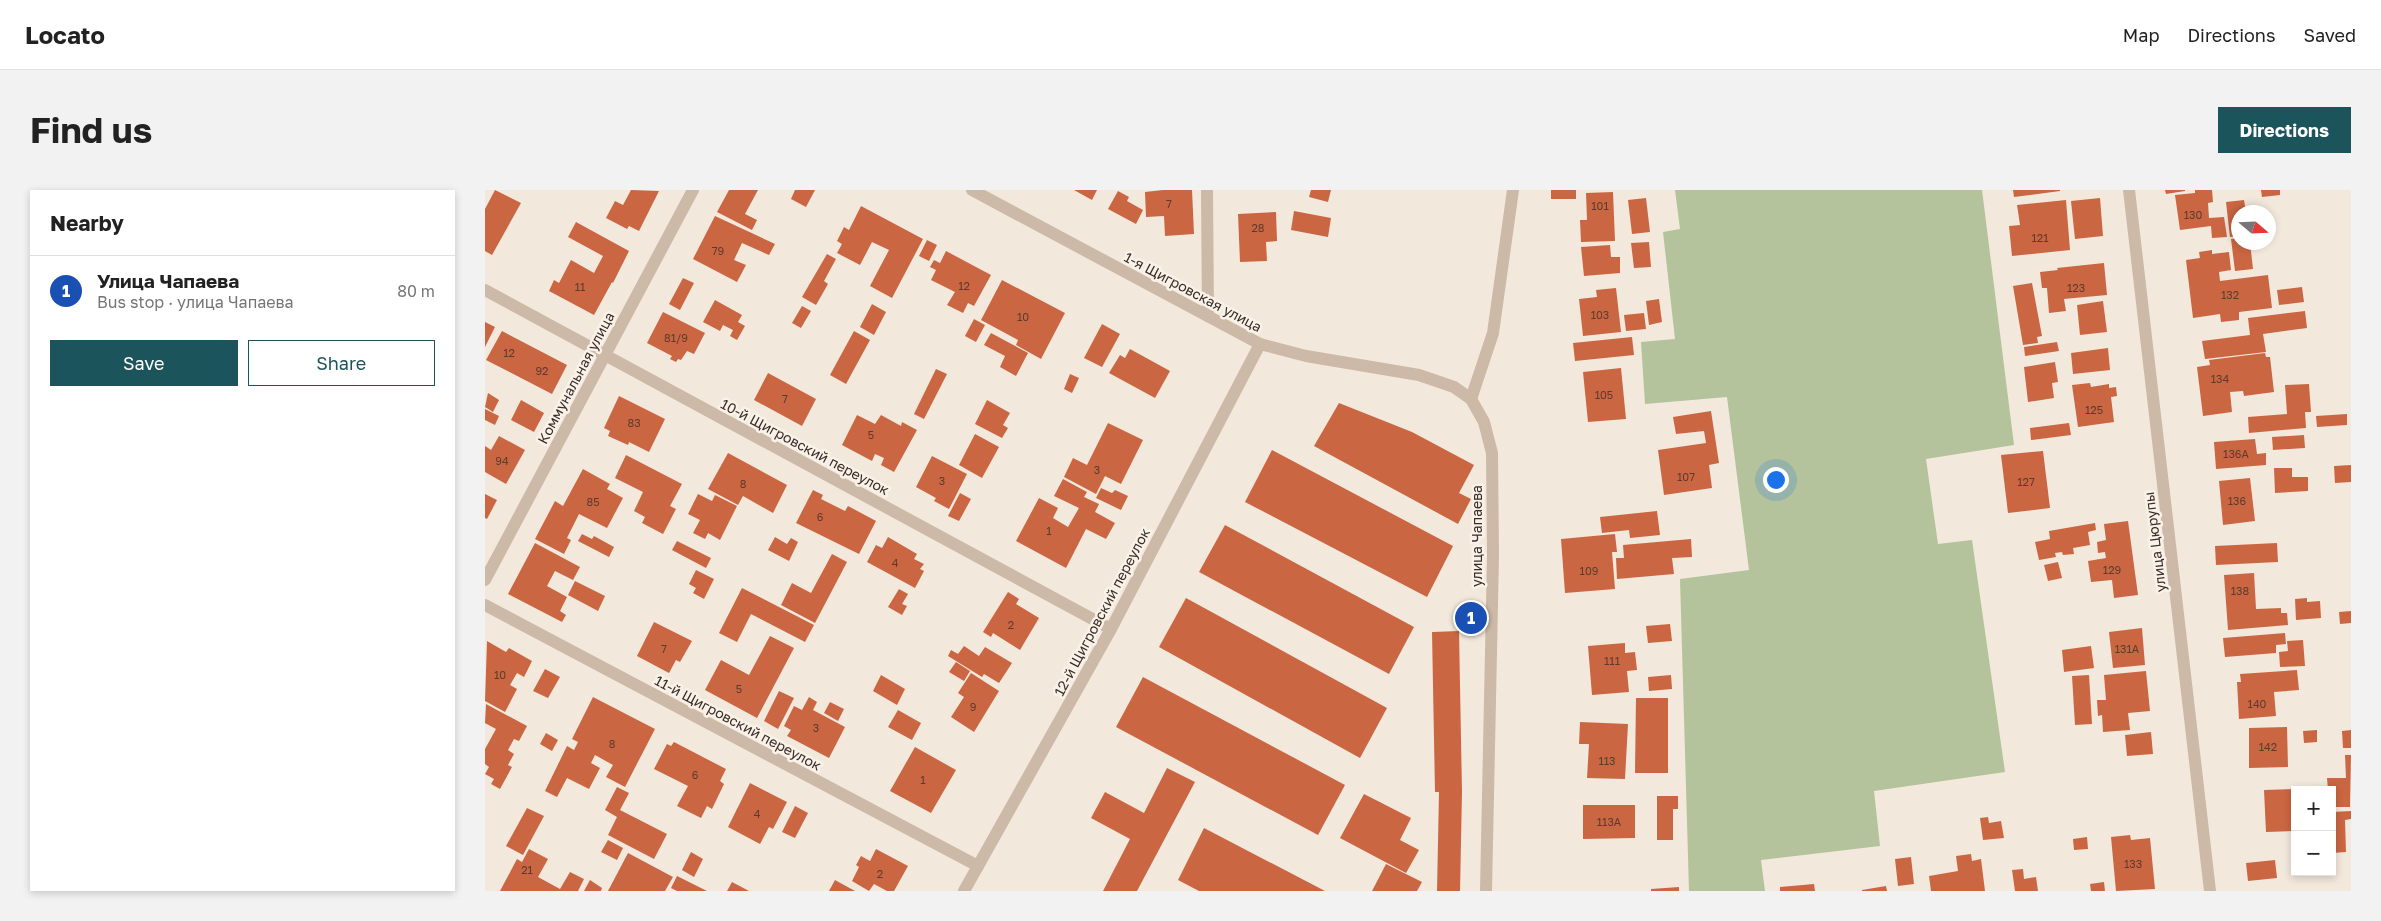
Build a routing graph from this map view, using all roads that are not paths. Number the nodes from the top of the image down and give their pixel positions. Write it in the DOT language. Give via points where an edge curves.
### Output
graph roads {
  1 [pos="693,190"];
  2 [pos="972,190"];
  3 [pos="1207,190"];
  4 [pos="1513,190"];
  5 [pos="2129,190"];
  6 [pos="485,290"];
  7 [pos="1207,316"];
  8 [pos="1260,344"];
  9 [pos="605,355"];
  10 [pos="1471,399"];
  11 [pos="485,580"];
  12 [pos="485,605"];
  13 [pos="1111,629"];
  14 [pos="978,866"];
  15 [pos="963,891"];
  16 [pos="1486,891"];
  17 [pos="2210,891"];
  1 -- 9 [label="street, Коммунальная улица"];
  2 -- 7 [label="street, 1-я Щигровская улица"];
  3 -- 7 [label="street"];
  4 -- 10 [label="street" via="1493,333"];
  5 -- 17 [label="street, улица Цюрупы"];
  6 -- 9 [label="street, 10-й Щигровский переулок"];
  7 -- 8 [label="street, 1-я Щигровская улица"];
  8 -- 10 [label="street, 1-я Щигровская улица" via="1306,356 1419,375 1454,387"];
  8 -- 13 [label="street, 12-й Щигровский переулок"];
  9 -- 11 [label="street, Коммунальная улица"];
  9 -- 13 [label="street, 10-й Щигровский переулок"];
  10 -- 16 [label="street, улица Чапаева" via="1484,422 1492,453"];
  12 -- 14 [label="street, 11-й Щигровский переулок"];
  13 -- 14 [label="street, 12-й Щигровский переулок"];
  14 -- 15 [label="street, 12-й Щигровский переулок"];
}
